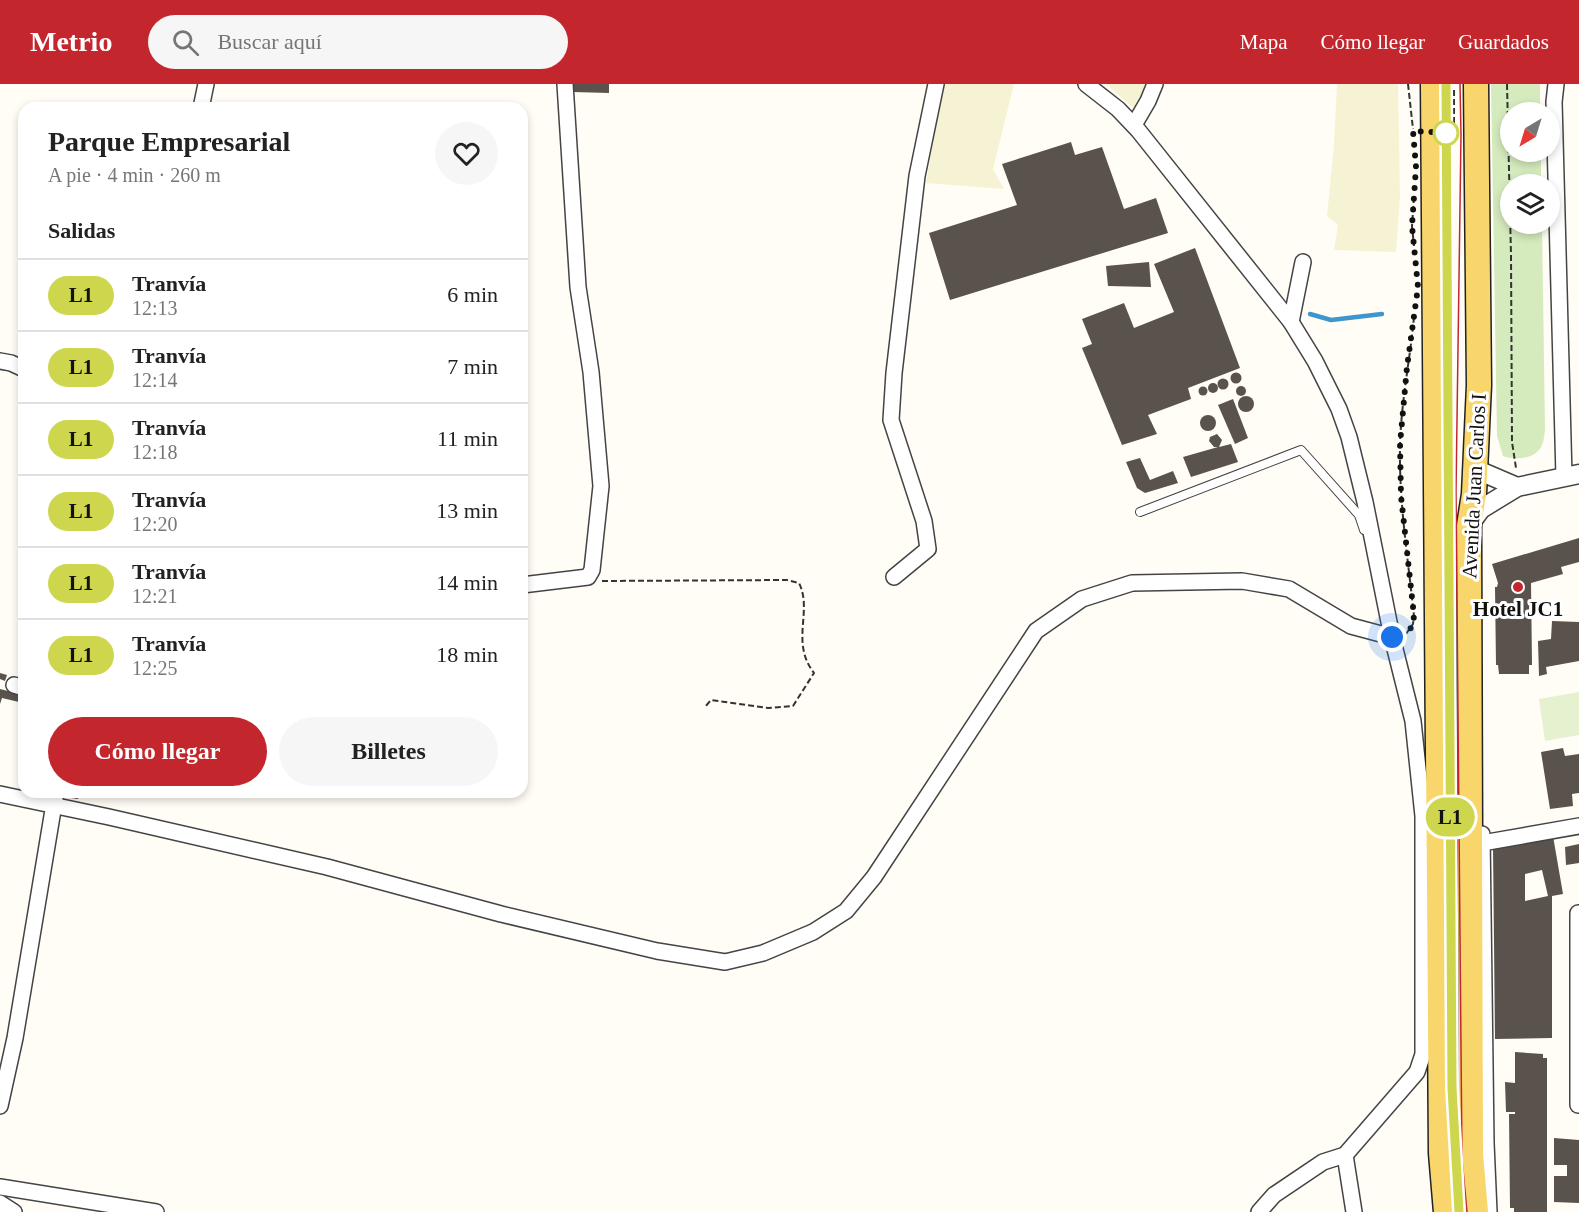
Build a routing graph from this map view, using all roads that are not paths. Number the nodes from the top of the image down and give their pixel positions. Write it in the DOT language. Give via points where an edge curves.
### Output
graph roads {
  1 [pos="206,84"];
  2 [pos="565,84"];
  3 [pos="936,84"];
  4 [pos="1086,84"];
  5 [pos="1155,84"];
  6 [pos="1556,84"];
  7 [pos="1454,86"];
  8 [pos="202,102"];
  9 [pos="1134,125"];
  10 [pos="1303,262"];
  11 [pos="1291,322"];
  12 [pos="0,362"];
  13 [pos="18,366"];
  14 [pos="1475,469"];
  15 [pos="1571,475"];
  16 [pos="1517,487"];
  17 [pos="1474,509"];
  18 [pos="1140,512"];
  19 [pos="1372,543"];
  20 [pos="894,576"];
  21 [pos="528,584"];
  22 [pos="1392,637"];
  23 [pos="0,794"];
  24 [pos="18,796"];
  25 [pos="55,799"];
  26 [pos="1579,826"];
  27 [pos="1482,843"];
  28 [pos="1578,913"];
  29 [pos="1579,976"];
  30 [pos="1578,1105"];
  31 [pos="0,1106"];
  32 [pos="1345,1155"];
  33 [pos="0,1187"];
  34 [pos="0,1203"];
  35 [pos="14,1212"];
  36 [pos="156,1212"];
  37 [pos="1259,1212"];
  38 [pos="1354,1212"];
  39 [pos="1446,1212"];
  40 [pos="1476,1212"];
  41 [pos="1489,1212"];
  1 -- 8 [label="street"];
  2 -- 21 [label="street" via="578,287 591,372 601,486 588,577"];
  3 -- 20 [label="street" via="917,176 891,420 924,521 928,549"];
  4 -- 9 [label="street"];
  5 -- 9 [label="street"];
  6 -- 15 [label="street"];
  7 -- 14 [label="main road, Avenida Juan Carlos I" via="1479,385"];
  7 -- 39 [label="main road, Avenida Juan Carlos I" via="1441,1153"];
  9 -- 11 [label="street"];
  10 -- 11 [label="street"];
  11 -- 19 [label="street" via="1339,409"];
  12 -- 13 [label="street"];
  14 -- 16 [label="street"];
  14 -- 17 [label="main road, Avenida Juan Carlos I"];
  15 -- 16 [label="street"];
  16 -- 17 [label="street"];
  17 -- 27 [label="street" via="1478,529"];
  17 -- 40 [label="main road, Avenida Juan Carlos I" via="1471,1142"];
  18 -- 19 [label="lane" via="1301,450 1359,515"];
  19 -- 22 [label="street"];
  22 -- 25 [label="street" via="1351,626 1289,589 1242,581 1132,583 1082,599 1036,631 874,877 846,911 813,932 763,953 724,962 501,914 327,867 109,817"];
  22 -- 32 [label="street" via="1413,721 1423,816 1423,1054 1417,1072"];
  23 -- 24 [label="street"];
  25 -- 31 [label="street"];
  26 -- 27 [label="street"];
  27 -- 41 [label="street"];
  28 -- 29 [label="street"];
  29 -- 30 [label="street"];
  32 -- 37 [label="street" via="1323,1162 1293,1181"];
  32 -- 38 [label="street"];
  33 -- 36 [label="street"];
  34 -- 35 [label="street"];
}
